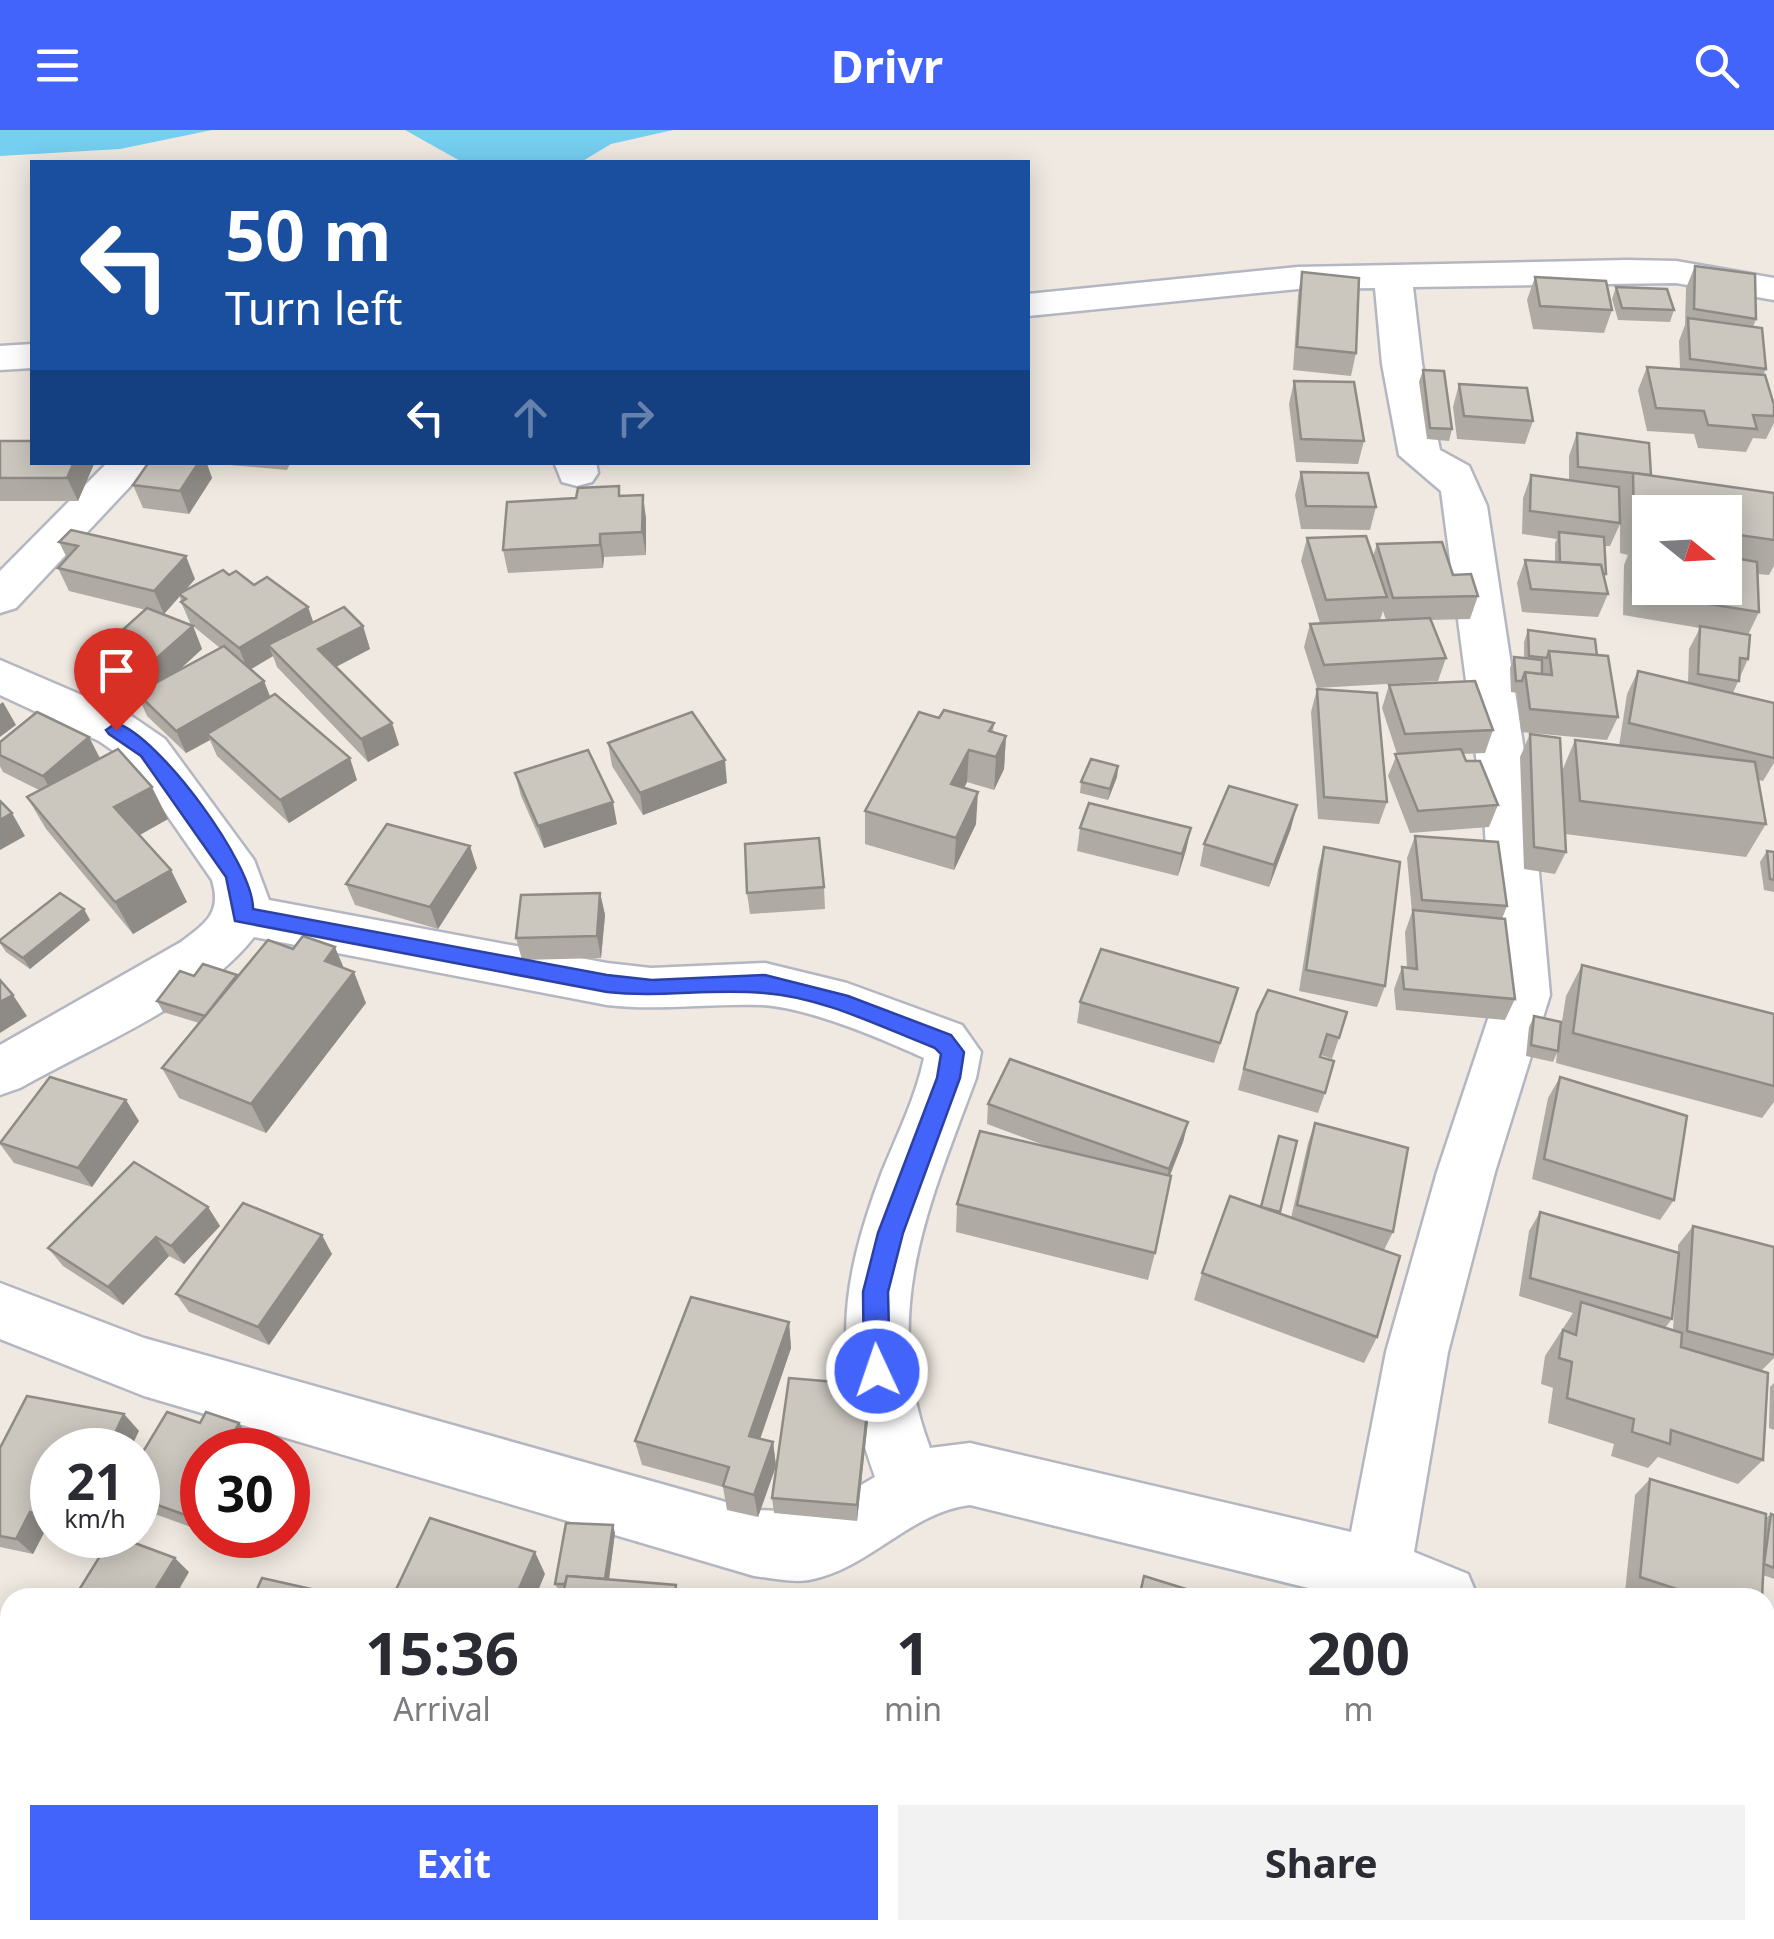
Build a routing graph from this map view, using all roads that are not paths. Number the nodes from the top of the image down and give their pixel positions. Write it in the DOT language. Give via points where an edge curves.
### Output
graph roads {
  1 [pos="1393,276"];
  2 [pos="1774,289"];
  3 [pos="1030,306"];
  4 [pos="30,356"];
  5 [pos="0,358"];
  6 [pos="129,465"];
  7 [pos="0,598"];
  8 [pos="0,676"];
  9 [pos="242,915"];
  10 [pos="0,1072"];
  11 [pos="0,1311"];
  12 [pos="912,1491"];
  13 [pos="1377,1571"];
  14 [pos="1419,1588"];
  1 -- 2 [label="street" via="1676,272"];
  1 -- 3 [label="street" via="1298,278"];
  1 -- 13 [label="street" via="1420,455 1460,480 1466,506 1509,817 1523,995 1417,1352"];
  4 -- 5 [label="street"];
  6 -- 7 [label="street"];
  8 -- 9 [label="street" via="148,751 236,874"];
  9 -- 10 [label="street" via="188,965"];
  9 -- 12 [label="street" via="607,984 765,984 848,1004 943,1041 953,1052 948,1078 875,1292 880,1392"];
  11 -- 12 [label="street" via="144,1368 754,1543 804,1548 828,1542"];
  12 -- 13 [label="street" via="933,1478 970,1474"];
  13 -- 14 [label="street"];
}
